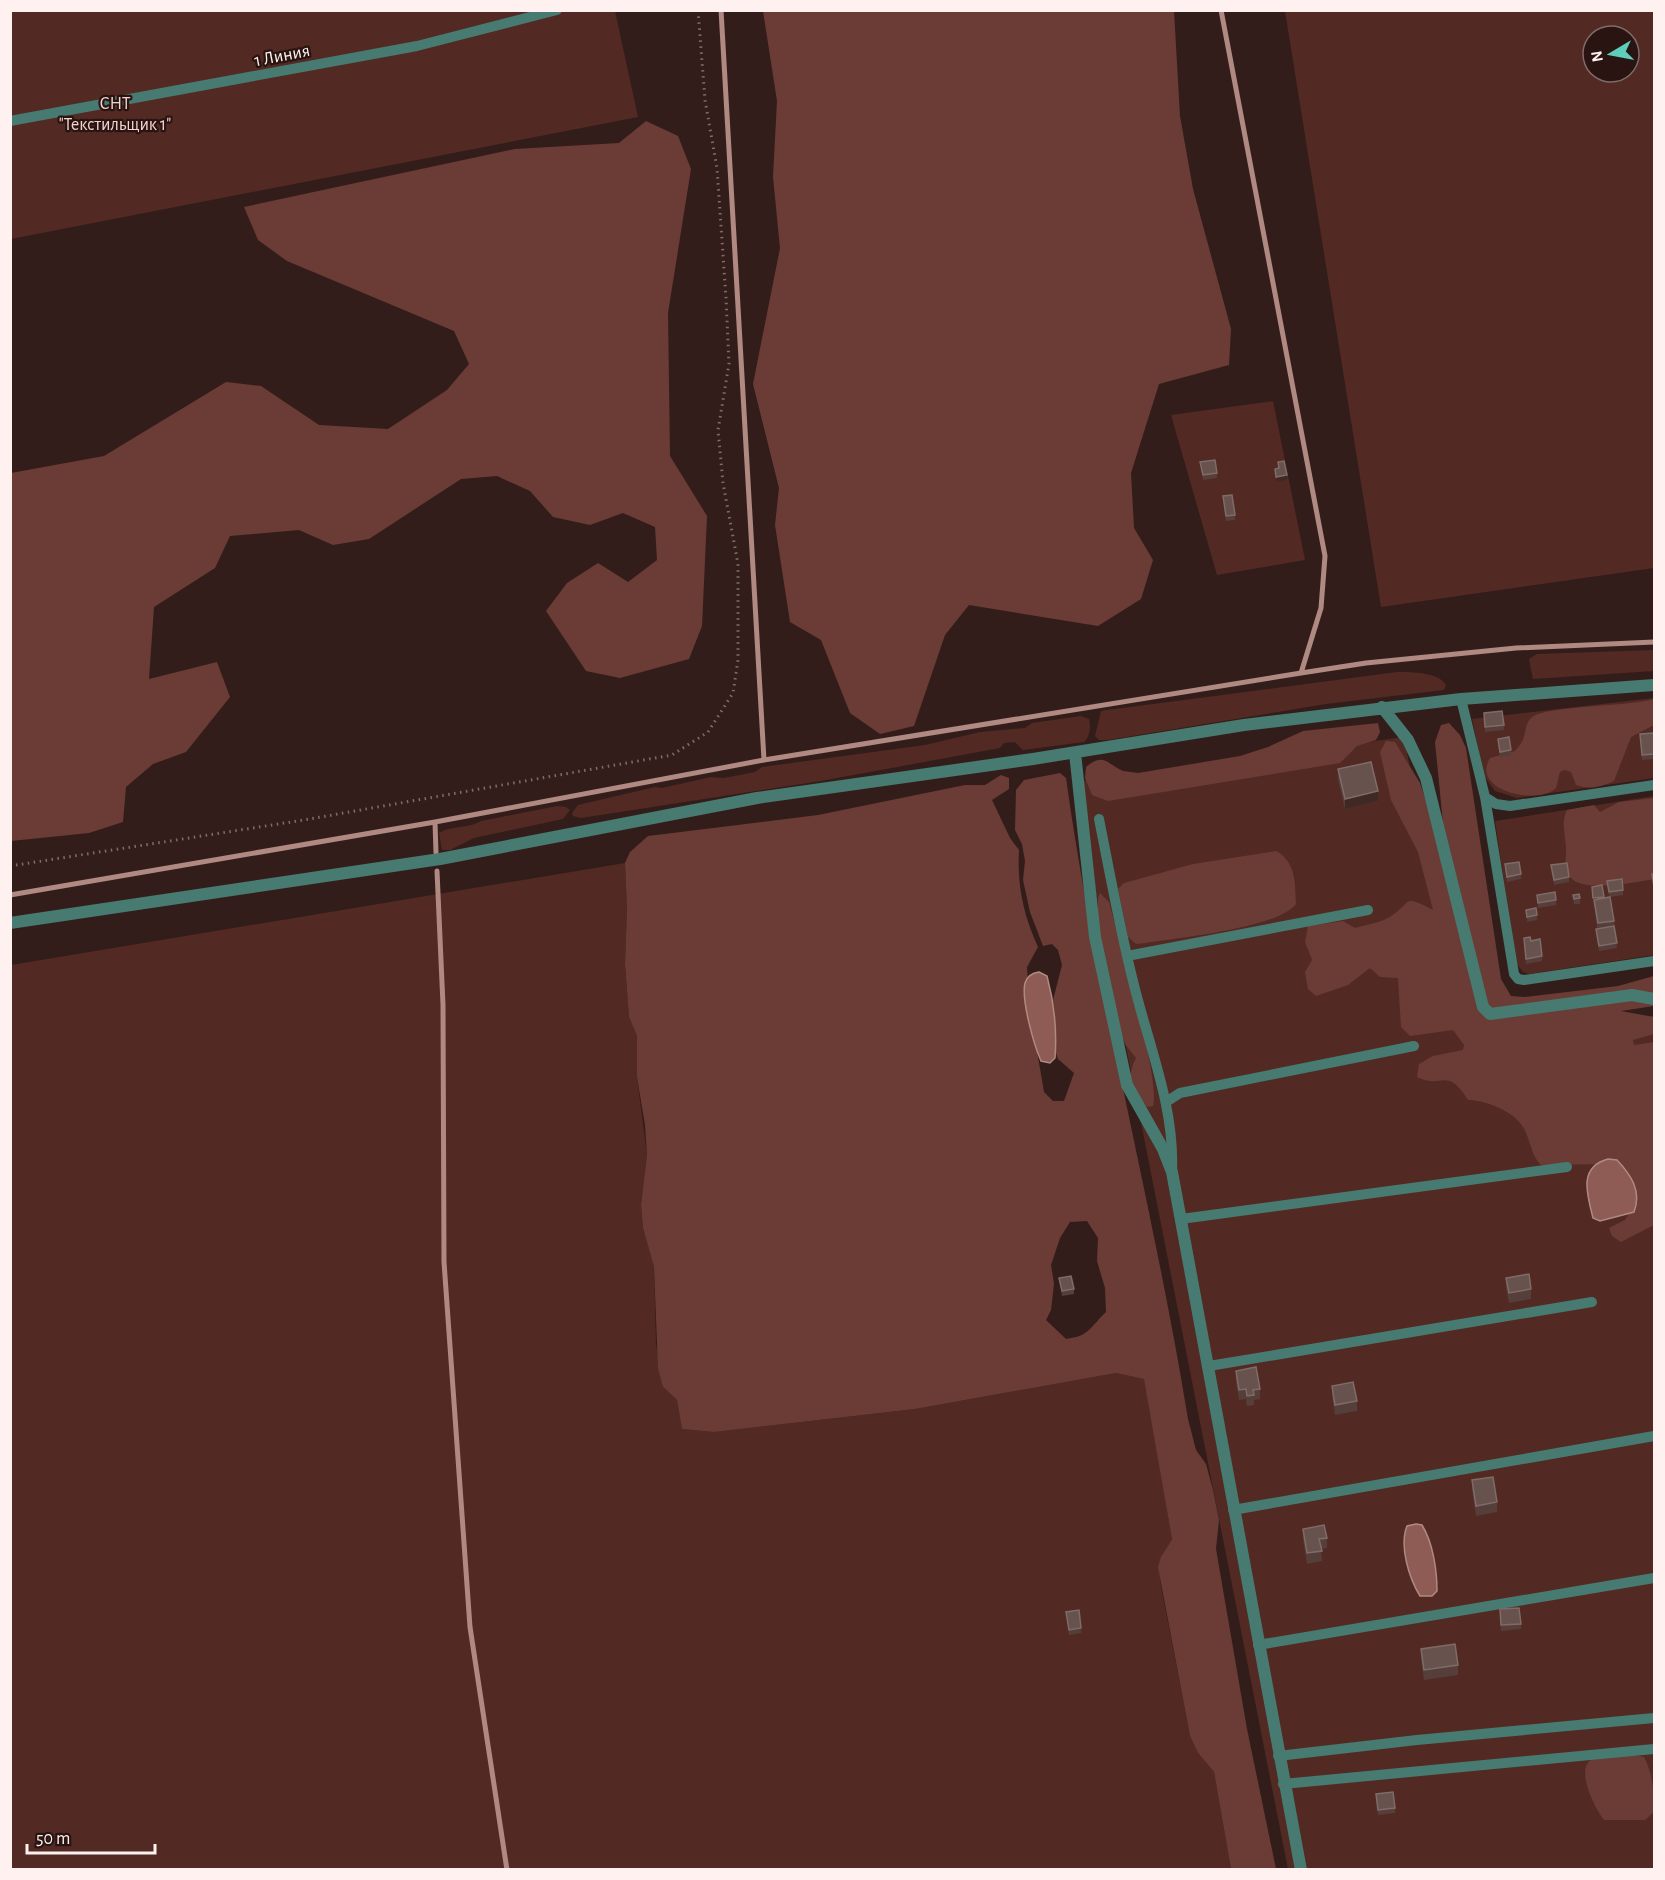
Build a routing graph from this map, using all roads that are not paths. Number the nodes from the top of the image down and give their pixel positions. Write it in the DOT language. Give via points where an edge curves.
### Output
graph roads {
  1 [pos="557,10"];
  2 [pos="10,121"];
  3 [pos="1654,685"];
  4 [pos="1461,699"];
  5 [pos="1382,707"];
  6 [pos="1075,753"];
  7 [pos="1654,784"];
  8 [pos="1485,797"];
  9 [pos="1099,819"];
  10 [pos="1368,910"];
  11 [pos="10,923"];
  12 [pos="1127,956"];
  13 [pos="1654,961"];
  14 [pos="1654,999"];
  15 [pos="1414,1046"];
  16 [pos="1166,1102"];
  17 [pos="1567,1167"];
  18 [pos="1172,1172"];
  19 [pos="1181,1219"];
  20 [pos="1592,1302"];
  21 [pos="1209,1366"];
  22 [pos="1654,1436"];
  23 [pos="1233,1510"];
  24 [pos="1654,1578"];
  25 [pos="1258,1645"];
  26 [pos="1654,1718"];
  27 [pos="1654,1749"];
  28 [pos="1278,1756"];
  29 [pos="1283,1784"];
  30 [pos="1301,1869"];
  1 -- 2 [label="lane, 1 Линия" via="417,46"];
  3 -- 4 [label="street"];
  4 -- 5 [label="street"];
  4 -- 8 [label="lane"];
  5 -- 6 [label="street"];
  5 -- 14 [label="street" via="1408,740 1426,778 1483,1007 1490,1014 1632,995"];
  6 -- 11 [label="street" via="757,798 440,859"];
  6 -- 18 [label="street" via="1095,937 1127,1085"];
  7 -- 8 [label="lane" via="1510,806"];
  8 -- 13 [label="lane" via="1514,974 1518,979"];
  9 -- 12 [label="lane"];
  10 -- 12 [label="lane"];
  12 -- 16 [label="lane"];
  15 -- 16 [label="lane" via="1180,1093"];
  16 -- 18 [label="lane"];
  17 -- 19 [label="lane"];
  18 -- 19 [label="street"];
  19 -- 21 [label="street"];
  20 -- 21 [label="lane"];
  21 -- 23 [label="street"];
  22 -- 23 [label="lane"];
  23 -- 25 [label="street"];
  24 -- 25 [label="lane"];
  25 -- 28 [label="street"];
  26 -- 28 [label="lane"];
  27 -- 29 [label="lane"];
  28 -- 29 [label="street"];
  29 -- 30 [label="street"];
}
